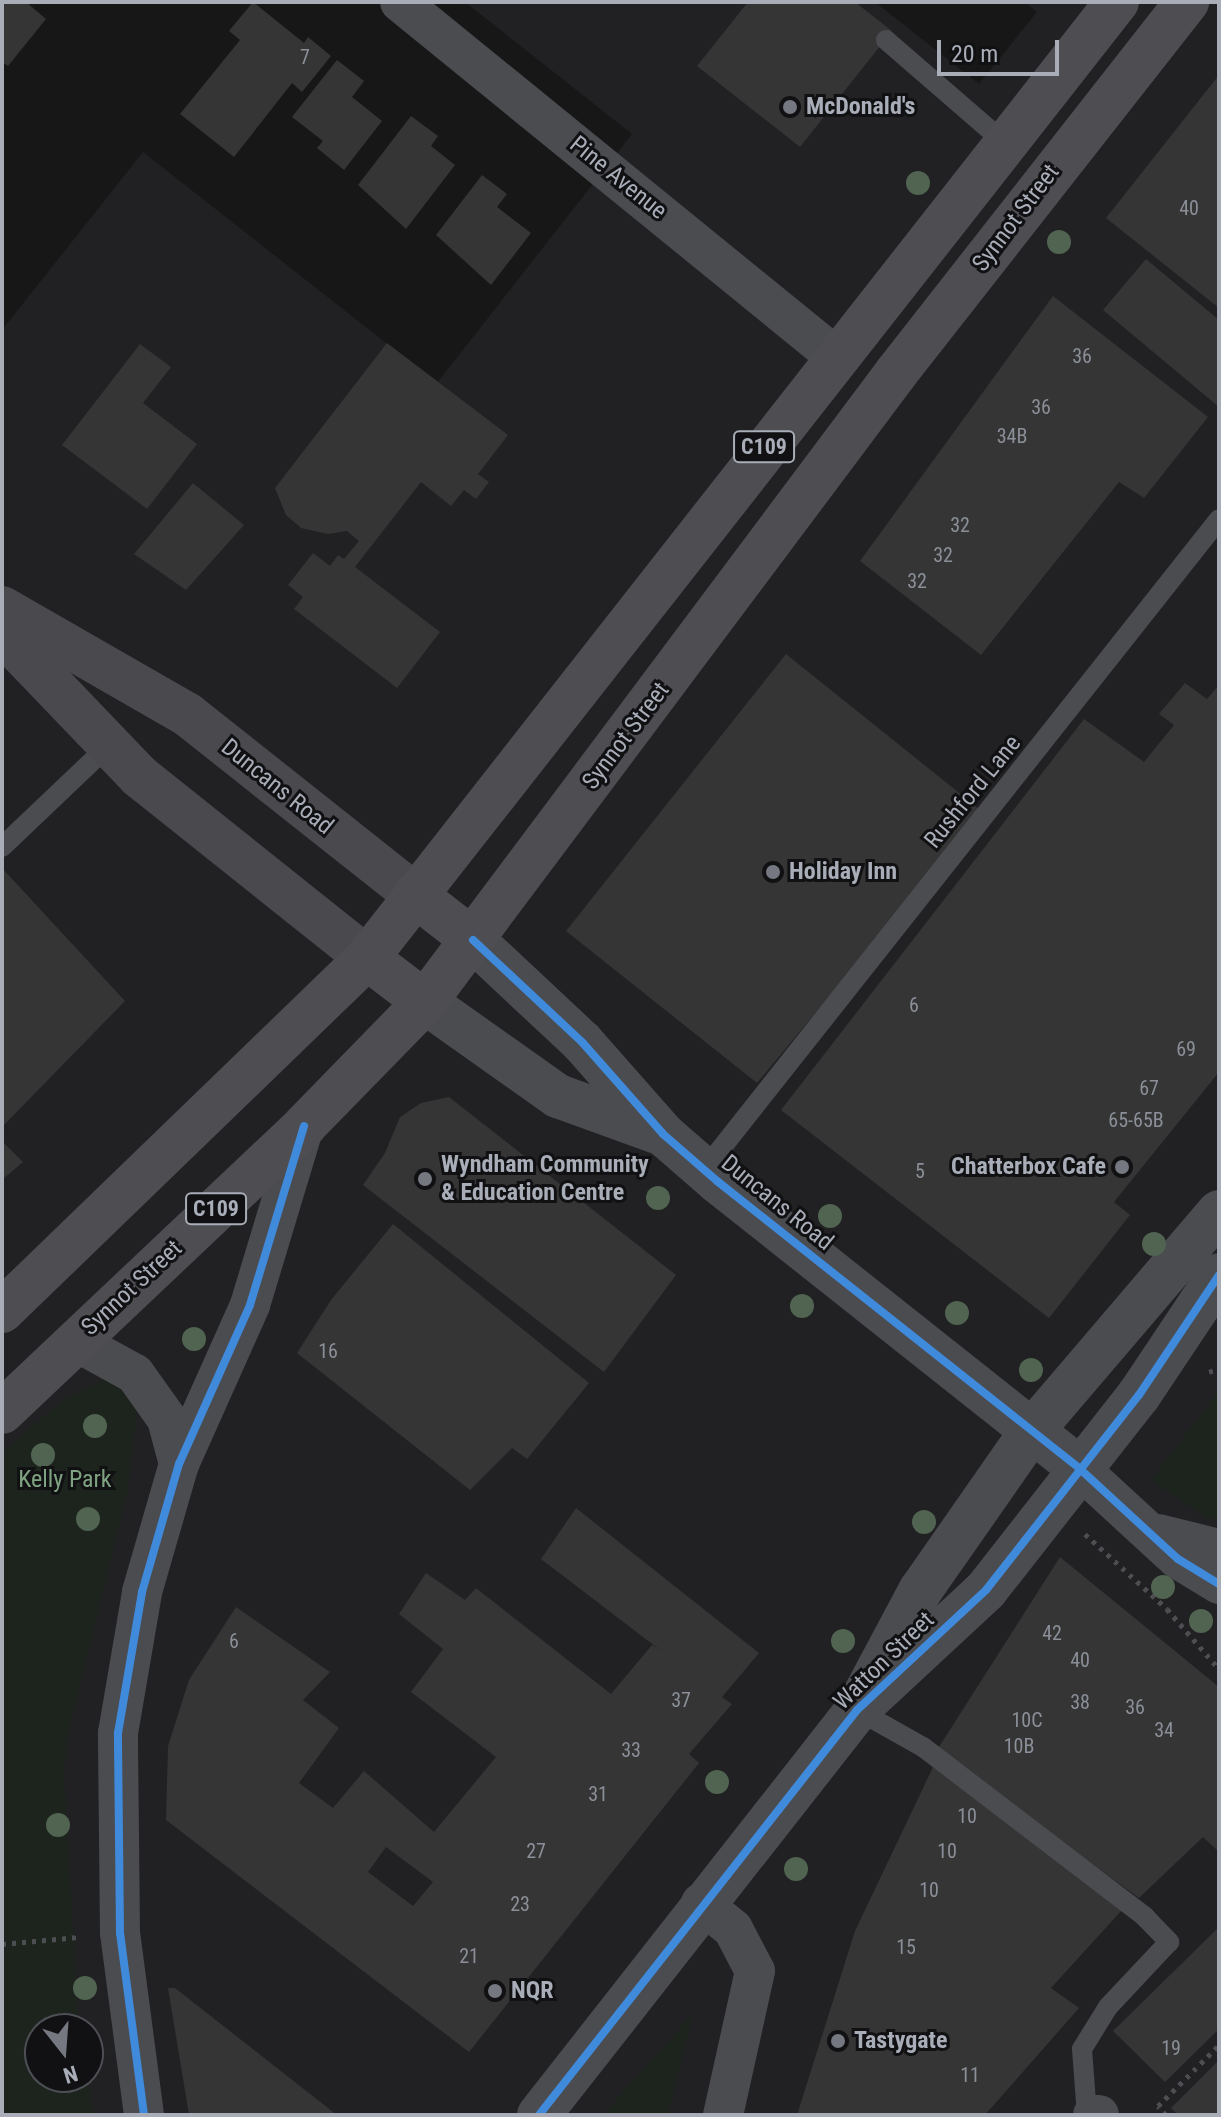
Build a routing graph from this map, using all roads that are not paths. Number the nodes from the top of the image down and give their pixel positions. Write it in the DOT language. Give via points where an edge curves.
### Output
graph roads {
  1 [pos="400,2"];
  2 [pos="1117,2"];
  3 [pos="1187,2"];
  4 [pos="886,40"];
  5 [pos="1005,143"];
  6 [pos="835,356"];
  7 [pos="896,373"];
  8 [pos="1219,519"];
  9 [pos="651,592"];
  10 [pos="2,608"];
  11 [pos="704,631"];
  12 [pos="2,633"];
  13 [pos="109,745"];
  14 [pos="2,847"];
  15 [pos="415,895"];
  16 [pos="473,940"];
  17 [pos="367,958"];
  18 [pos="425,1002"];
  19 [pos="304,1126"];
  20 [pos="663,1134"];
  21 [pos="704,1170"];
  22 [pos="1219,1212"];
  23 [pos="1219,1275"];
  24 [pos="2,1311"];
  25 [pos="75,1341"];
  26 [pos="2,1412"];
  27 [pos="1031,1432"];
  28 [pos="179,1464"];
  29 [pos="1080,1469"];
  30 [pos="1147,1531"];
  31 [pos="1219,1549"];
  32 [pos="1219,1584"];
  33 [pos="857,1710"];
  34 [pos="701,1903"];
  35 [pos="539,2114"];
  36 [pos="144,2115"];
  37 [pos="723,2115"];
  38 [pos="1090,2115"];
  39 [pos="1099,2115"];
  1 -- 6 [label="street, Pine Avenue"];
  2 -- 5 [label="highway, C109"];
  3 -- 7 [label="highway, Synnot Street / C109"];
  4 -- 5 [label="lane"];
  5 -- 6 [label="highway, C109"];
  6 -- 7 [label="highway"];
  6 -- 9 [label="highway, C109"];
  7 -- 11 [label="highway, Synnot Street / C109"];
  8 -- 21 [label="lane, Rushford Lane"];
  9 -- 11 [label="highway"];
  9 -- 15 [label="highway, C109"];
  10 -- 15 [label="main road, Duncans Road" via="188,715"];
  11 -- 16 [label="highway, Synnot Street / C109"];
  12 -- 13 [label="main road, Duncans Road"];
  13 -- 14 [label="lane"];
  13 -- 17 [label="main road, Duncans Road" via="139,776"];
  15 -- 16 [label="highway, Duncans Road"];
  15 -- 17 [label="highway, C109"];
  16 -- 18 [label="highway, Synnot Street / C109"];
  16 -- 20 [label="street, Duncans Road" via="582,1042"];
  17 -- 18 [label="highway, Duncans Road"];
  17 -- 24 [label="highway, C109"];
  18 -- 19 [label="highway, Synnot Street / C109"];
  18 -- 20 [label="street, Duncans Road" via="558,1096"];
  19 -- 25 [label="highway, Synnot Street / C109"];
  19 -- 28 [label="street" via="250,1305"];
  20 -- 21 [label="street, Duncans Road"];
  21 -- 27 [label="street, Duncans Road"];
  22 -- 27 [label="street, Watton Street"];
  23 -- 29 [label="street, Watton Street" via="1139,1395"];
  25 -- 26 [label="highway, Synnot Street / C109"];
  25 -- 28 [label="street" via="135,1374 167,1419"];
  27 -- 29 [label="street, Duncans Road"];
  27 -- 33 [label="street, Watton Street" via="920,1591"];
  28 -- 36 [label="street" via="142,1592 118,1733 120,1933"];
  29 -- 30 [label="street"];
  29 -- 33 [label="street, Watton Street" via="986,1590"];
  30 -- 31 [label="street"];
  30 -- 32 [label="street" via="1178,1559"];
  33 -- 34 [label="street, Watton Street"];
  33 -- 38 [label="lane" via="923,1747 1145,1917 1169,1942 1108,2007 1082,2049"];
  34 -- 35 [label="street, Watton Street"];
  34 -- 37 [label="street" via="733,1929 755,1971"];
  38 -- 39 [label="street"];
}
